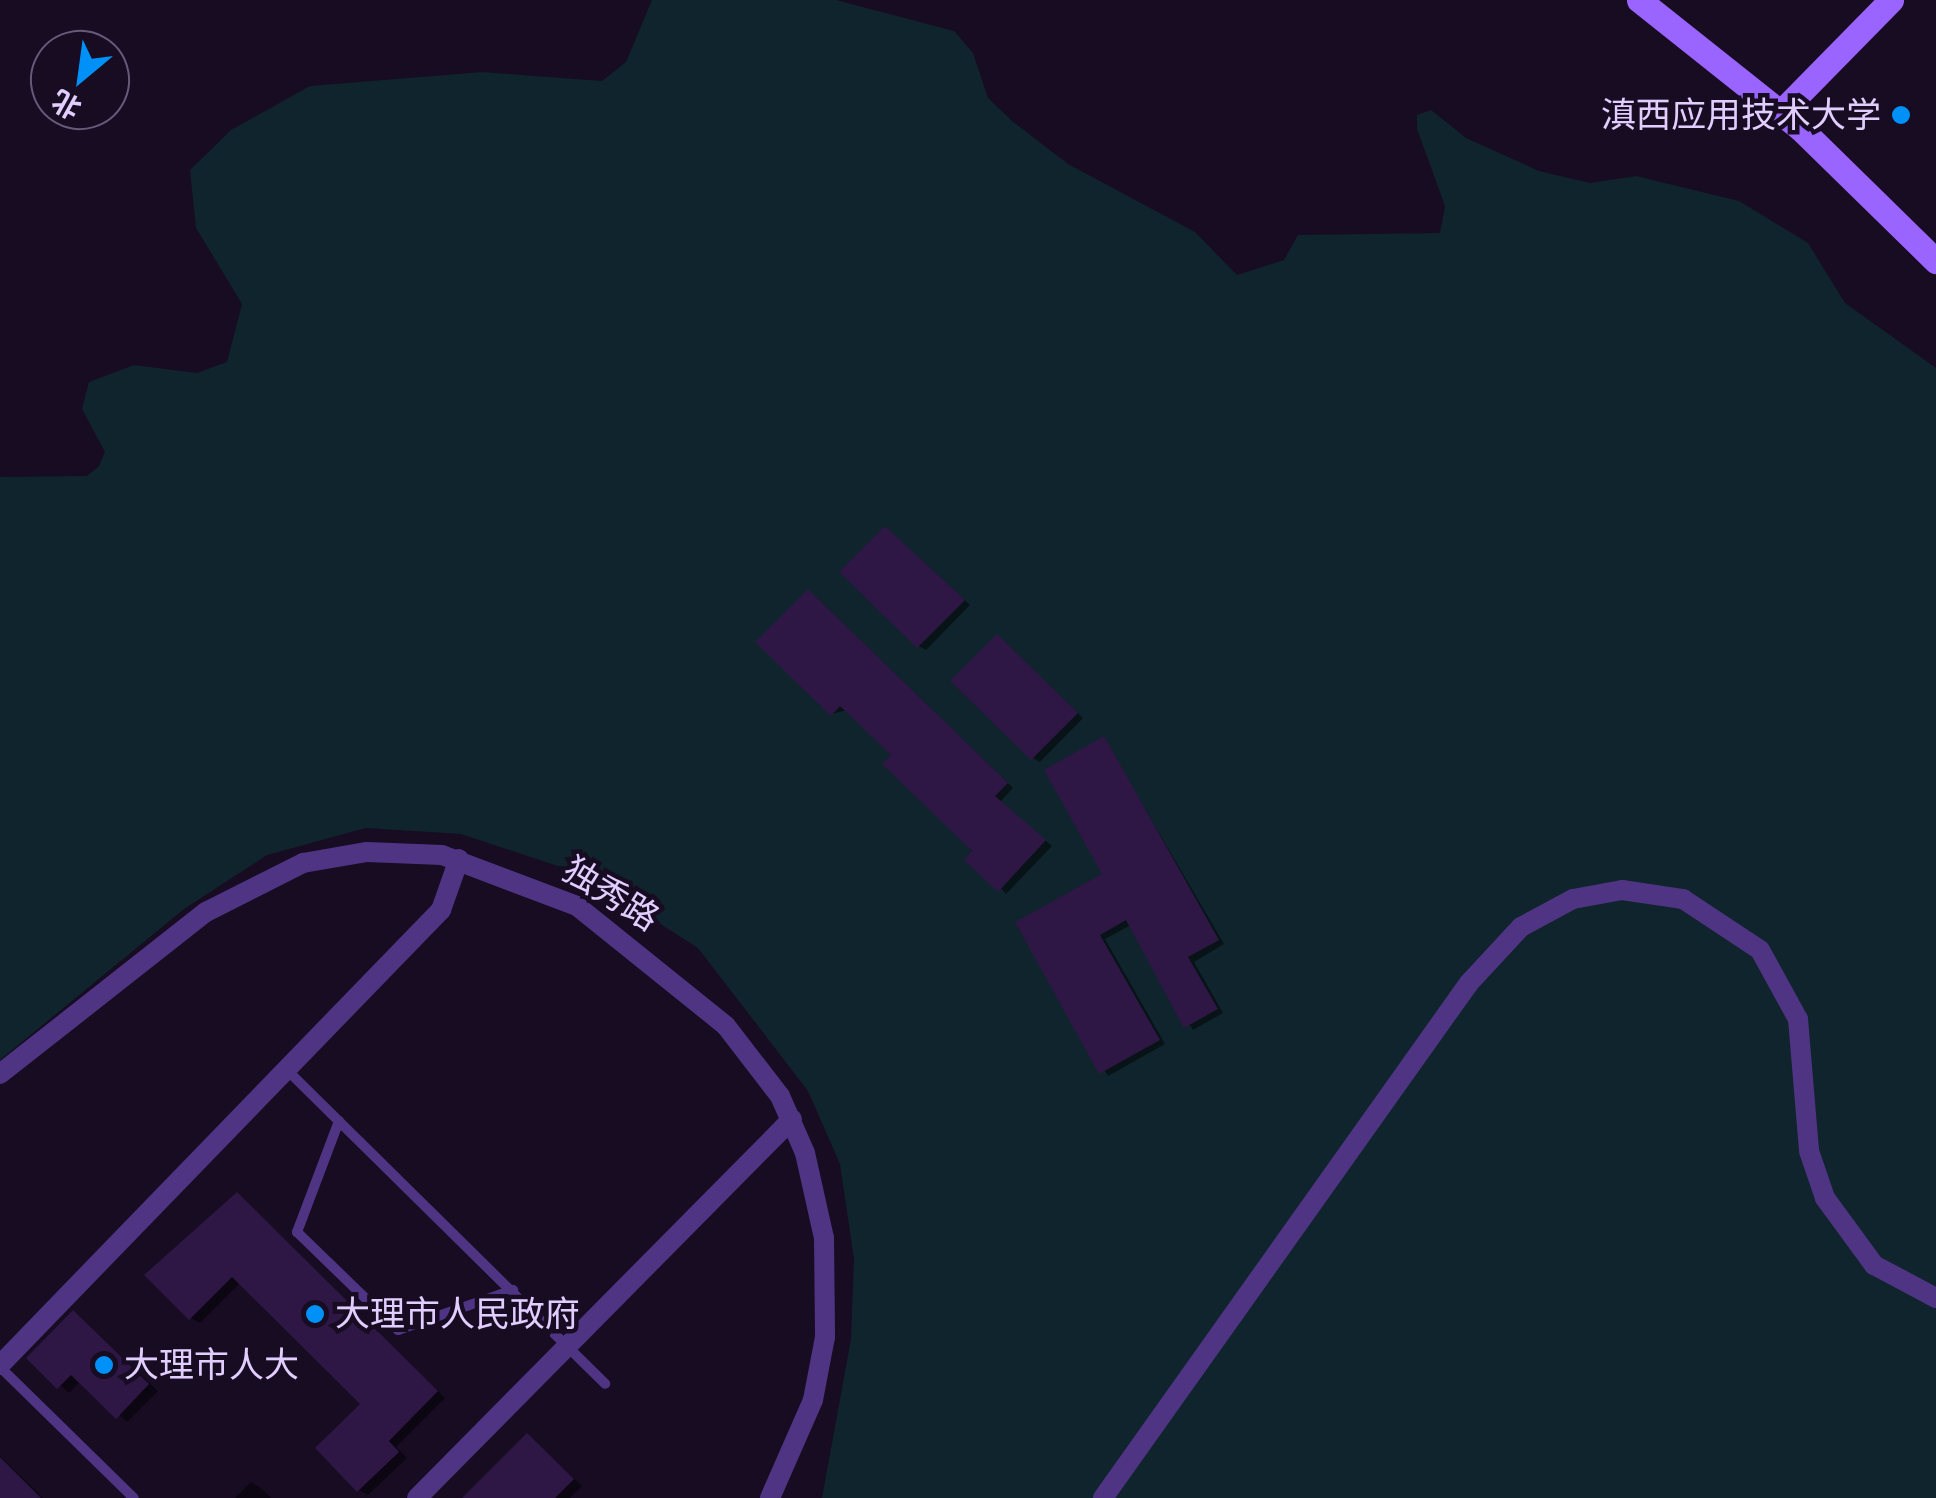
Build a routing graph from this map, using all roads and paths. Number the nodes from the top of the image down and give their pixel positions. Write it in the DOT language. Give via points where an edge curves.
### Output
graph roads {
  1 [pos="1639,0"];
  2 [pos="1891,0"];
  3 [pos="1781,112"];
  4 [pos="1936,261"];
  5 [pos="459,860"];
  6 [pos="286,1069"];
  7 [pos="0,1074"];
  8 [pos="792,1119"];
  9 [pos="339,1121"];
  10 [pos="513,1290"];
  11 [pos="1936,1298"];
  12 [pos="569,1345"];
  13 [pos="0,1366"];
  14 [pos="606,1384"];
  15 [pos="134,1498"];
  16 [pos="416,1498"];
  17 [pos="770,1498"];
  18 [pos="1103,1498"];
  1 -- 3 [label="street"];
  2 -- 3 [label="street"];
  3 -- 4 [label="street"];
  5 -- 6 [label="street" via="441,910"];
  5 -- 7 [label="street, 独秀路" via="367,852 264,878 162,944"];
  5 -- 8 [label="street, 独秀路" via="556,894 644,951 748,1050"];
  6 -- 9 [label="lane"];
  6 -- 13 [label="street"];
  8 -- 12 [label="street"];
  8 -- 17 [label="street, 独秀路" via="822,1218 826,1314 813,1400"];
  9 -- 10 [label="lane"];
  9 -- 10 [label="lane" via="297,1232 398,1330"];
  10 -- 12 [label="lane"];
  11 -- 18 [label="street" via="1874,1265 1825,1198 1810,1151 1798,1020 1760,950 1683,899 1593,894 1539,914 1478,972"];
  12 -- 14 [label="lane"];
  12 -- 16 [label="street"];
  13 -- 15 [label="lane"];
}
